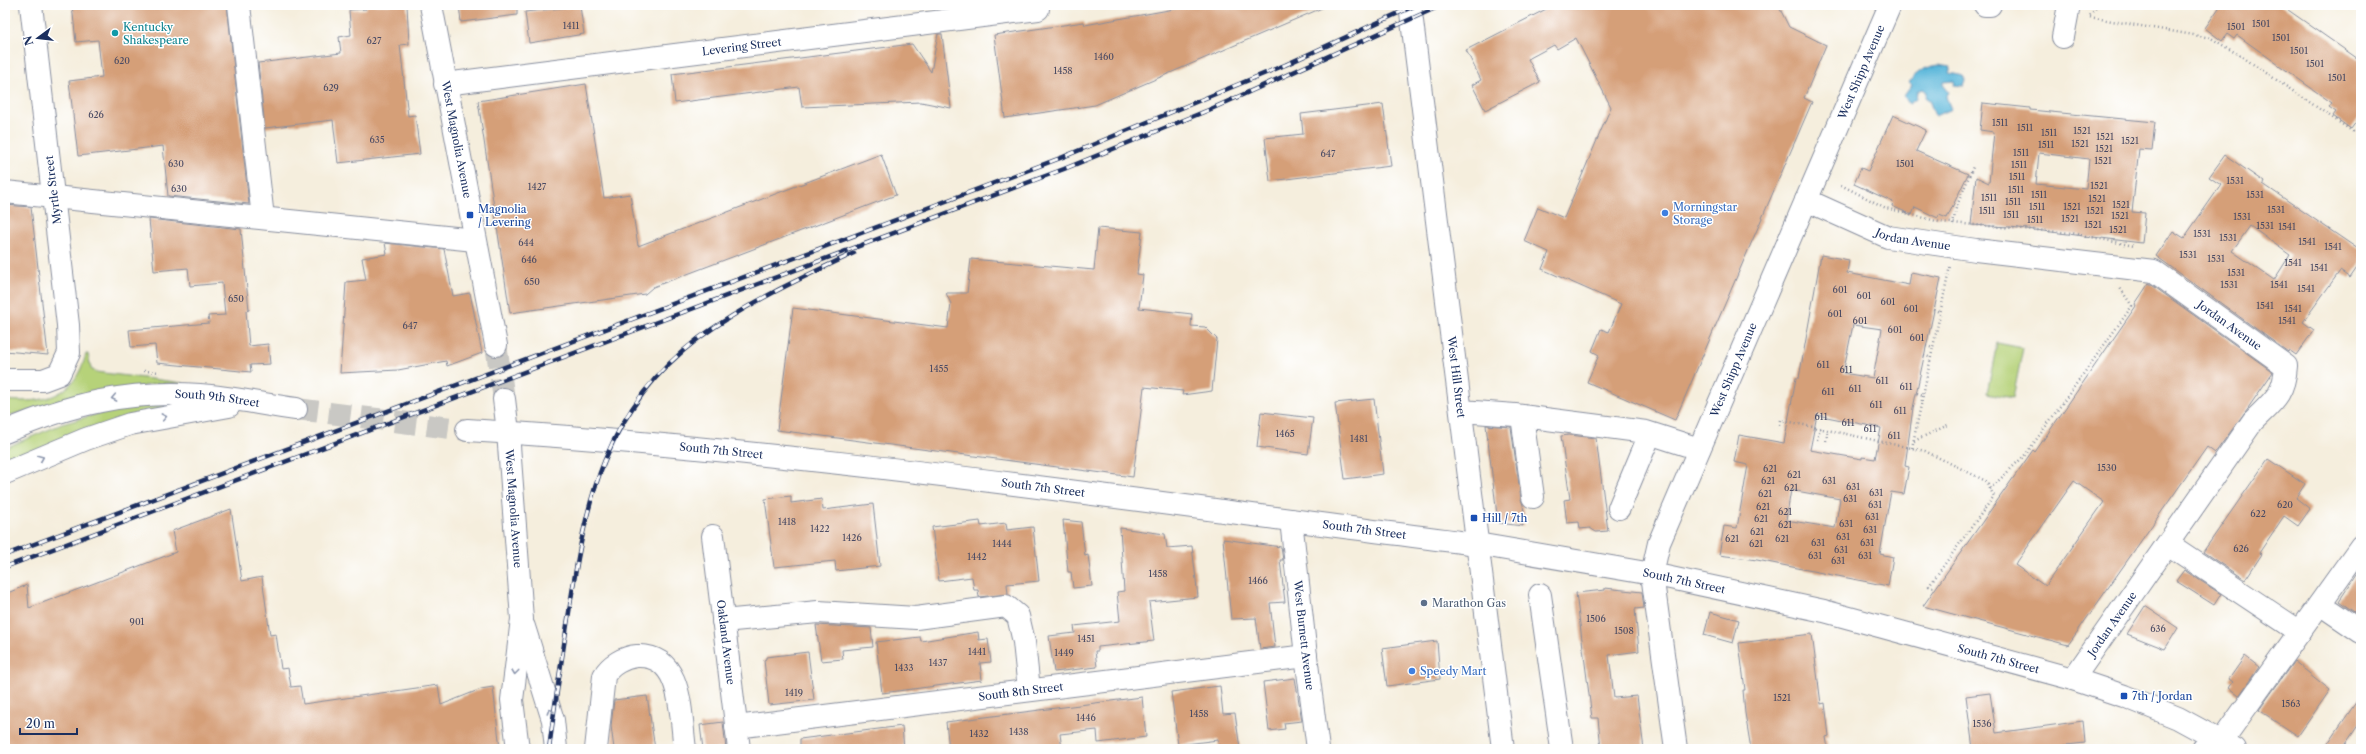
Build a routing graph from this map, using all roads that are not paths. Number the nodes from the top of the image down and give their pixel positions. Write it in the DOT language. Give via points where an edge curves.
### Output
graph roads {
  1 [pos="31,5"];
  2 [pos="239,5"];
  3 [pos="432,5"];
  4 [pos="1410,5"];
  5 [pos="1890,5"];
  6 [pos="1985,5"];
  7 [pos="1990,5"];
  8 [pos="2069,5"];
  9 [pos="1010,9"];
  10 [pos="1038,9"];
  11 [pos="2064,37"];
  12 [pos="445,84"];
  13 [pos="5,192"];
  14 [pos="54,197"];
  15 [pos="1806,200"];
  16 [pos="263,218"];
  17 [pos="475,240"];
  18 [pos="496,345"];
  19 [pos="5,380"];
  20 [pos="504,399"];
  21 [pos="250,403"];
  22 [pos="296,409"];
  23 [pos="1461,411"];
  24 [pos="1522,416"];
  25 [pos="467,430"];
  26 [pos="5,432"];
  27 [pos="508,432"];
  28 [pos="1650,434"];
  29 [pos="1699,449"];
  30 [pos="5,473"];
  31 [pos="1533,497"];
  32 [pos="1619,508"];
  33 [pos="1291,520"];
  34 [pos="713,536"];
  35 [pos="1477,544"];
  36 [pos="2168,544"];
  37 [pos="2361,546"];
  38 [pos="1652,574"];
  39 [pos="1540,595"];
  40 [pos="2320,604"];
  41 [pos="522,619"];
  42 [pos="723,621"];
  43 [pos="2300,632"];
  44 [pos="2361,632"];
  45 [pos="1306,656"];
  46 [pos="2073,679"];
  47 [pos="1029,690"];
  48 [pos="736,727"];
  49 [pos="2220,747"];
  50 [pos="518,749"];
  51 [pos="556,749"];
  52 [pos="596,749"];
  53 [pos="685,749"];
  54 [pos="739,749"];
  55 [pos="1318,749"];
  56 [pos="1503,749"];
  57 [pos="1562,749"];
  58 [pos="1676,749"];
  1 -- 14 [label="street, Myrtle Street"];
  2 -- 16 [label="street"];
  3 -- 12 [label="street, West Magnolia Avenue"];
  4 -- 23 [label="street, West Hill Street"];
  5 -- 15 [label="street, West Shipp Avenue"];
  6 -- 7 [label="street"];
  8 -- 11 [label="street"];
  9 -- 10 [label="street, Levering Street"];
  9 -- 12 [label="street, Levering Street"];
  12 -- 17 [label="street, West Magnolia Avenue"];
  13 -- 14 [label="street"];
  14 -- 16 [label="street"];
  14 -- 19 [label="street, Myrtle Street" via="69,353 59,374 43,380"];
  15 -- 29 [label="street, West Shipp Avenue"];
  15 -- 36 [label="street, Jordan Avenue" via="1888,237 2154,271 2286,366 2285,384 2253,421"];
  16 -- 17 [label="street"];
  17 -- 18 [label="street, West Magnolia Avenue"];
  20 -- 27 [label="street, West Magnolia Avenue"];
  21 -- 22 [label="street"];
  21 -- 26 [label="street, South 9th Street, one-way" via="202,395 126,395 87,403"];
  30 -- 21 [label="street, South 9th Street, one-way" via="86,439 130,424"];
  23 -- 24 [label="street"];
  23 -- 35 [label="street, West Hill Street"];
  24 -- 28 [label="street"];
  24 -- 31 [label="street"];
  25 -- 27 [label="street, South 7th Street"];
  27 -- 33 [label="street, South 7th Street" via="702,448 931,472"];
  27 -- 41 [label="street, West Magnolia Avenue"];
  28 -- 29 [label="street"];
  28 -- 32 [label="street"];
  29 -- 38 [label="street, West Shipp Avenue" via="1659,543"];
  33 -- 35 [label="street, South 7th Street"];
  33 -- 45 [label="street, West Burnett Avenue"];
  34 -- 42 [label="street, Oakland Avenue"];
  35 -- 38 [label="street, South 7th Street"];
  35 -- 56 [label="street, West Hill Street"];
  36 -- 43 [label="street"];
  36 -- 46 [label="street, Jordan Avenue"];
  37 -- 40 [label="street"];
  38 -- 46 [label="street, South 7th Street" via="1824,612"];
  38 -- 58 [label="street, West Shipp Avenue"];
  39 -- 57 [label="street"];
  40 -- 43 [label="street"];
  40 -- 44 [label="street"];
  41 -- 50 [label="street, West Magnolia Avenue, one-way" via="512,700"];
  51 -- 41 [label="street, West Magnolia Avenue, one-way" via="553,720"];
  42 -- 47 [label="street" via="818,612 916,618 1006,606 1018,616 1024,642"];
  42 -- 48 [label="street, Oakland Avenue"];
  43 -- 49 [label="street"];
  45 -- 47 [label="street, South 8th Street"];
  45 -- 55 [label="street, West Burnett Avenue"];
  46 -- 49 [label="street, South 7th Street" via="2178,718"];
  47 -- 48 [label="street, South 8th Street"];
  48 -- 54 [label="street, Oakland Avenue"];
  52 -- 53 [label="street" via="604,676 608,668 633,656 646,656 658,659 667,667 676,682"];
}
